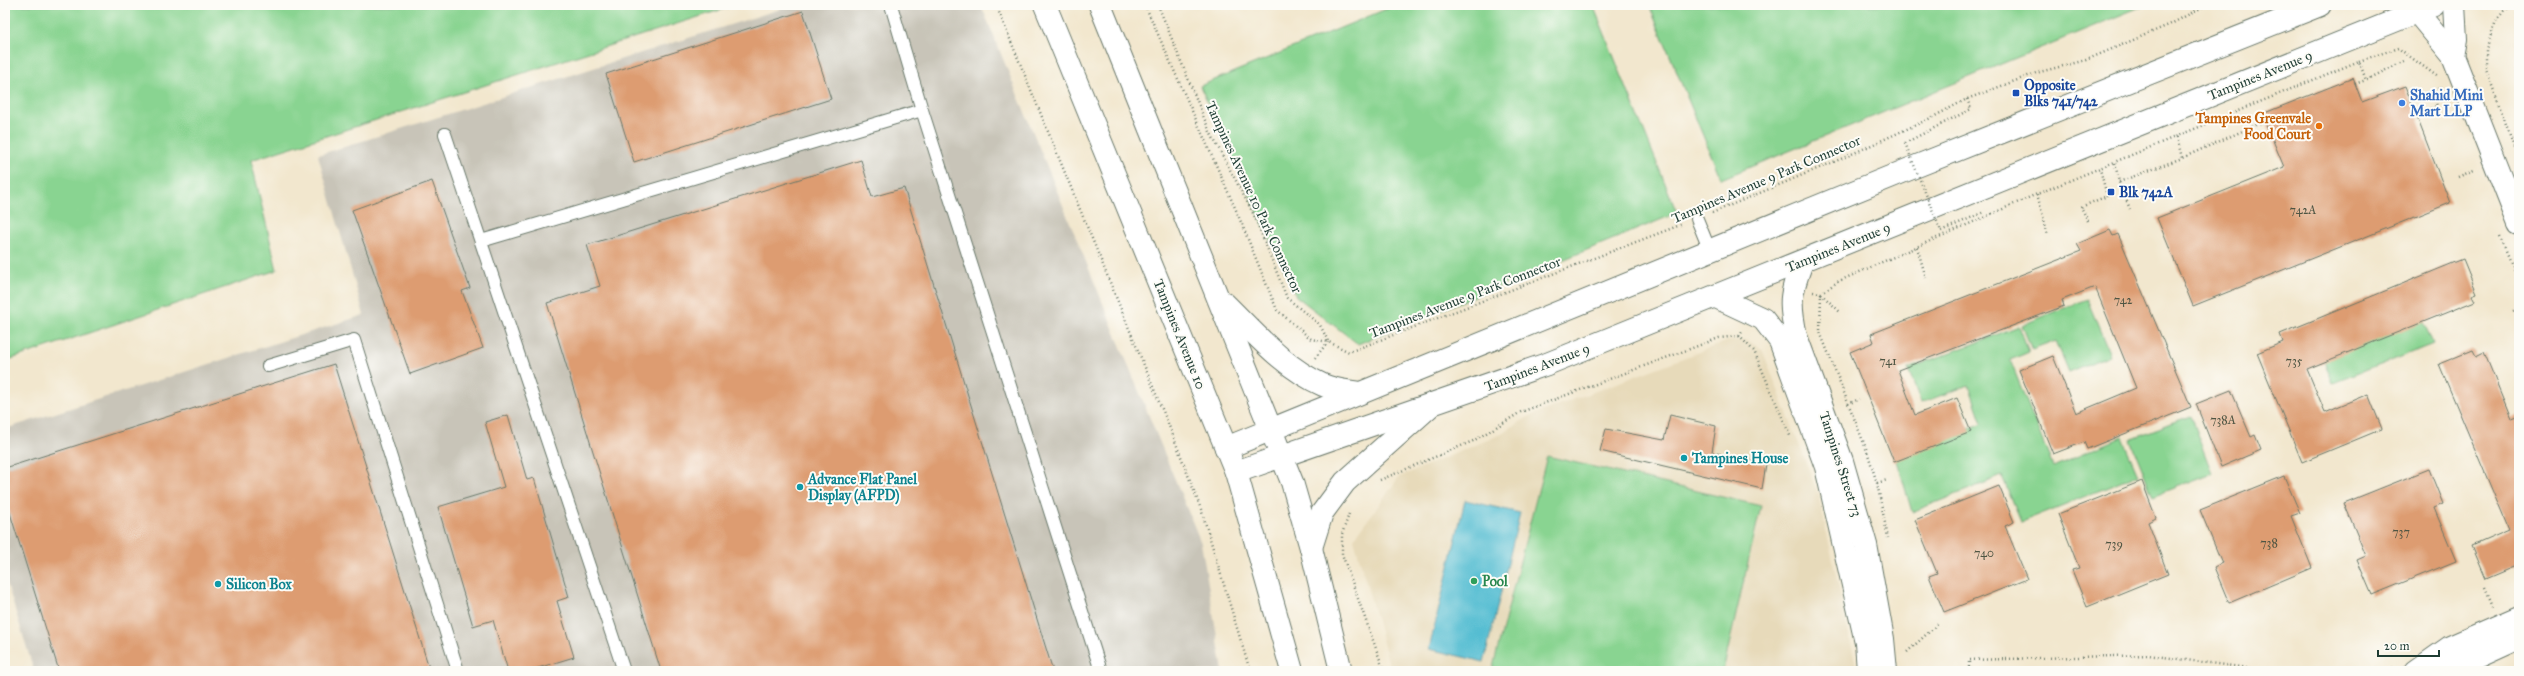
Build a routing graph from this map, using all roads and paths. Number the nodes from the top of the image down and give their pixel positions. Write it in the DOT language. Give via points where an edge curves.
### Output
graph roads {
  1 [pos="891,5"];
  2 [pos="996,5"];
  3 [pos="1045,5"];
  4 [pos="1100,5"];
  5 [pos="1145,5"];
  6 [pos="1158,5"];
  7 [pos="2206,5"];
  8 [pos="2296,5"];
  9 [pos="2320,5"];
  10 [pos="2454,5"];
  11 [pos="2519,5"];
  12 [pos="2425,8"];
  13 [pos="2279,22"];
  14 [pos="2453,56"];
  15 [pos="2406,60"];
  16 [pos="2360,61"];
  17 [pos="2366,80"];
  18 [pos="2356,84"];
  19 [pos="2442,87"];
  20 [pos="2445,94"];
  21 [pos="1967,99"];
  22 [pos="922,110"];
  23 [pos="2427,110"];
  24 [pos="2265,121"];
  25 [pos="445,134"];
  26 [pos="2177,137"];
  27 [pos="2182,158"];
  28 [pos="2519,160"];
  29 [pos="2114,163"];
  30 [pos="2471,163"];
  31 [pos="2100,169"];
  32 [pos="2474,170"];
  33 [pos="2477,176"];
  34 [pos="2458,177"];
  35 [pos="2119,182"];
  36 [pos="2037,194"];
  37 [pos="1996,207"];
  38 [pos="2130,209"];
  39 [pos="1989,210"];
  40 [pos="1998,212"];
  41 [pos="1697,219"];
  42 [pos="2088,221"];
  43 [pos="2519,224"];
  44 [pos="2498,231"];
  45 [pos="2048,235"];
  46 [pos="481,241"];
  47 [pos="1917,247"];
  48 [pos="1710,251"];
  49 [pos="1802,262"];
  50 [pos="1926,278"];
  51 [pos="2519,282"];
  52 [pos="1791,292"];
  53 [pos="1821,293"];
  54 [pos="1716,297"];
  55 [pos="1220,299"];
  56 [pos="2519,308"];
  57 [pos="2513,311"];
  58 [pos="1841,313"];
  59 [pos="1763,319"];
  60 [pos="1739,336"];
  61 [pos="1329,342"];
  62 [pos="268,366"];
  63 [pos="1359,393"];
  64 [pos="1859,399"];
  65 [pos="1848,404"];
  66 [pos="1430,406"];
  67 [pos="1271,429"];
  68 [pos="1794,446"];
  69 [pos="1226,448"];
  70 [pos="1281,456"];
  71 [pos="1236,472"];
  72 [pos="1887,480"];
  73 [pos="1378,481"];
  74 [pos="1877,483"];
  75 [pos="1352,510"];
  76 [pos="1311,548"];
  77 [pos="2485,587"];
  78 [pos="2494,609"];
  79 [pos="2519,617"];
  80 [pos="1938,624"];
  81 [pos="2519,638"];
  82 [pos="1907,652"];
  83 [pos="458,671"];
  84 [pos="624,671"];
  85 [pos="1101,671"];
  86 [pos="1250,671"];
  87 [pos="1292,671"];
  88 [pos="1341,671"];
  89 [pos="1384,671"];
  90 [pos="1868,671"];
  91 [pos="1886,671"];
  92 [pos="1969,671"];
  93 [pos="2252,671"];
  94 [pos="2416,671"];
  95 [pos="2447,671"];
  1 -- 22 [label="lane"];
  2 -- 86 [label="path" via="1188,475 1202,512"];
  3 -- 69 [label="main road, Tampines Avenue 10"];
  4 -- 55 [label="main road"];
  5 -- 61 [label="path, Tampines Avenue 9 Park Connector" via="1236,210 1277,310 1311,339"];
  6 -- 61 [label="path, Tampines Avenue 10 Park Connector" via="1209,130 1254,215 1287,298 1320,325"];
  7 -- 21 [label="path, Tampines Avenue 9 Park Connector" via="2171,24 2086,60 2036,73"];
  8 -- 13 [label="main road"];
  9 -- 13 [label="main road"];
  10 -- 14 [label="main road" via="2456,40"];
  11 -- 28 [label="path" via="2504,11 2496,21 2486,49 2486,69"];
  12 -- 14 [label="main road"];
  12 -- 49 [label="main road, Tampines Avenue 9"];
  13 -- 48 [label="main road"];
  14 -- 43 [label="main road"];
  15 -- 17 [label="path"];
  16 -- 17 [label="path"];
  16 -- 19 [label="path" via="2398,48 2438,77"];
  16 -- 26 [label="path"];
  17 -- 18 [label="path"];
  19 -- 20 [label="path"];
  19 -- 23 [label="path" via="2432,92 2437,106"];
  21 -- 39 [label="path, bridge" via="1971,109 1905,143 1940,231"];
  21 -- 41 [label="path, Tampines Avenue 9 Park Connector" via="1850,155"];
  22 -- 46 [label="lane"];
  22 -- 85 [label="lane"];
  24 -- 27 [label="path"];
  25 -- 46 [label="lane"];
  26 -- 27 [label="path"];
  26 -- 29 [label="path"];
  27 -- 35 [label="path"];
  29 -- 31 [label="path"];
  29 -- 35 [label="path"];
  30 -- 32 [label="path"];
  31 -- 36 [label="path"];
  31 -- 42 [label="path" via="2107,196 2081,207"];
  32 -- 33 [label="path"];
  32 -- 34 [label="path"];
  35 -- 38 [label="path"];
  36 -- 40 [label="path"];
  36 -- 45 [label="path"];
  37 -- 40 [label="path"];
  40 -- 47 [label="path"];
  41 -- 48 [label="lane"];
  41 -- 61 [label="path, Tampines Avenue 9 Park Connector" via="1350,352"];
  44 -- 51 [label="path"];
  46 -- 84 [label="lane"];
  47 -- 50 [label="path"];
  47 -- 53 [label="path" via="1839,281"];
  48 -- 63 [label="main road"];
  49 -- 52 [label="main road, Tampines Street 73"];
  49 -- 54 [label="main road, Tampines Avenue 9"];
  52 -- 53 [label="path" via="1804,290"];
  52 -- 91 [label="main road, Tampines Street 73" via="1796,336 1842,460 1866,545 1883,639"];
  53 -- 58 [label="path"];
  54 -- 59 [label="main road, Tampines Street 73"];
  54 -- 66 [label="main road, Tampines Avenue 9" via="1547,364"];
  55 -- 63 [label="main road" via="1302,374 1324,386"];
  55 -- 67 [label="main road"];
  56 -- 57 [label="path"];
  59 -- 60 [label="path" via="1747,326"];
  59 -- 90 [label="main road, Tampines Street 73" via="1780,341 1826,467 1866,642"];
  60 -- 68 [label="path" via="1754,351"];
  60 -- 73 [label="path" via="1719,338 1521,412 1473,441"];
  62 -- 83 [label="lane" via="354,340"];
  63 -- 67 [label="main road"];
  64 -- 65 [label="path"];
  66 -- 70 [label="main road, Tampines Avenue 9"];
  66 -- 76 [label="main road" via="1345,482 1322,513"];
  67 -- 69 [label="main road"];
  67 -- 70 [label="main road"];
  69 -- 71 [label="main road, Tampines Avenue 10"];
  70 -- 71 [label="main road, Tampines Avenue 9"];
  70 -- 76 [label="main road" via="1292,482"];
  71 -- 87 [label="main road, Tampines Avenue 10"];
  72 -- 74 [label="path"];
  75 -- 89 [label="path" via="1342,534 1342,554"];
  76 -- 88 [label="main road"];
  77 -- 78 [label="path"];
  79 -- 94 [label="main road" via="2450,647"];
  80 -- 82 [label="path"];
  81 -- 95 [label="main road"];
  92 -- 93 [label="path" via="1969,660 2148,655 2248,668"];
}
